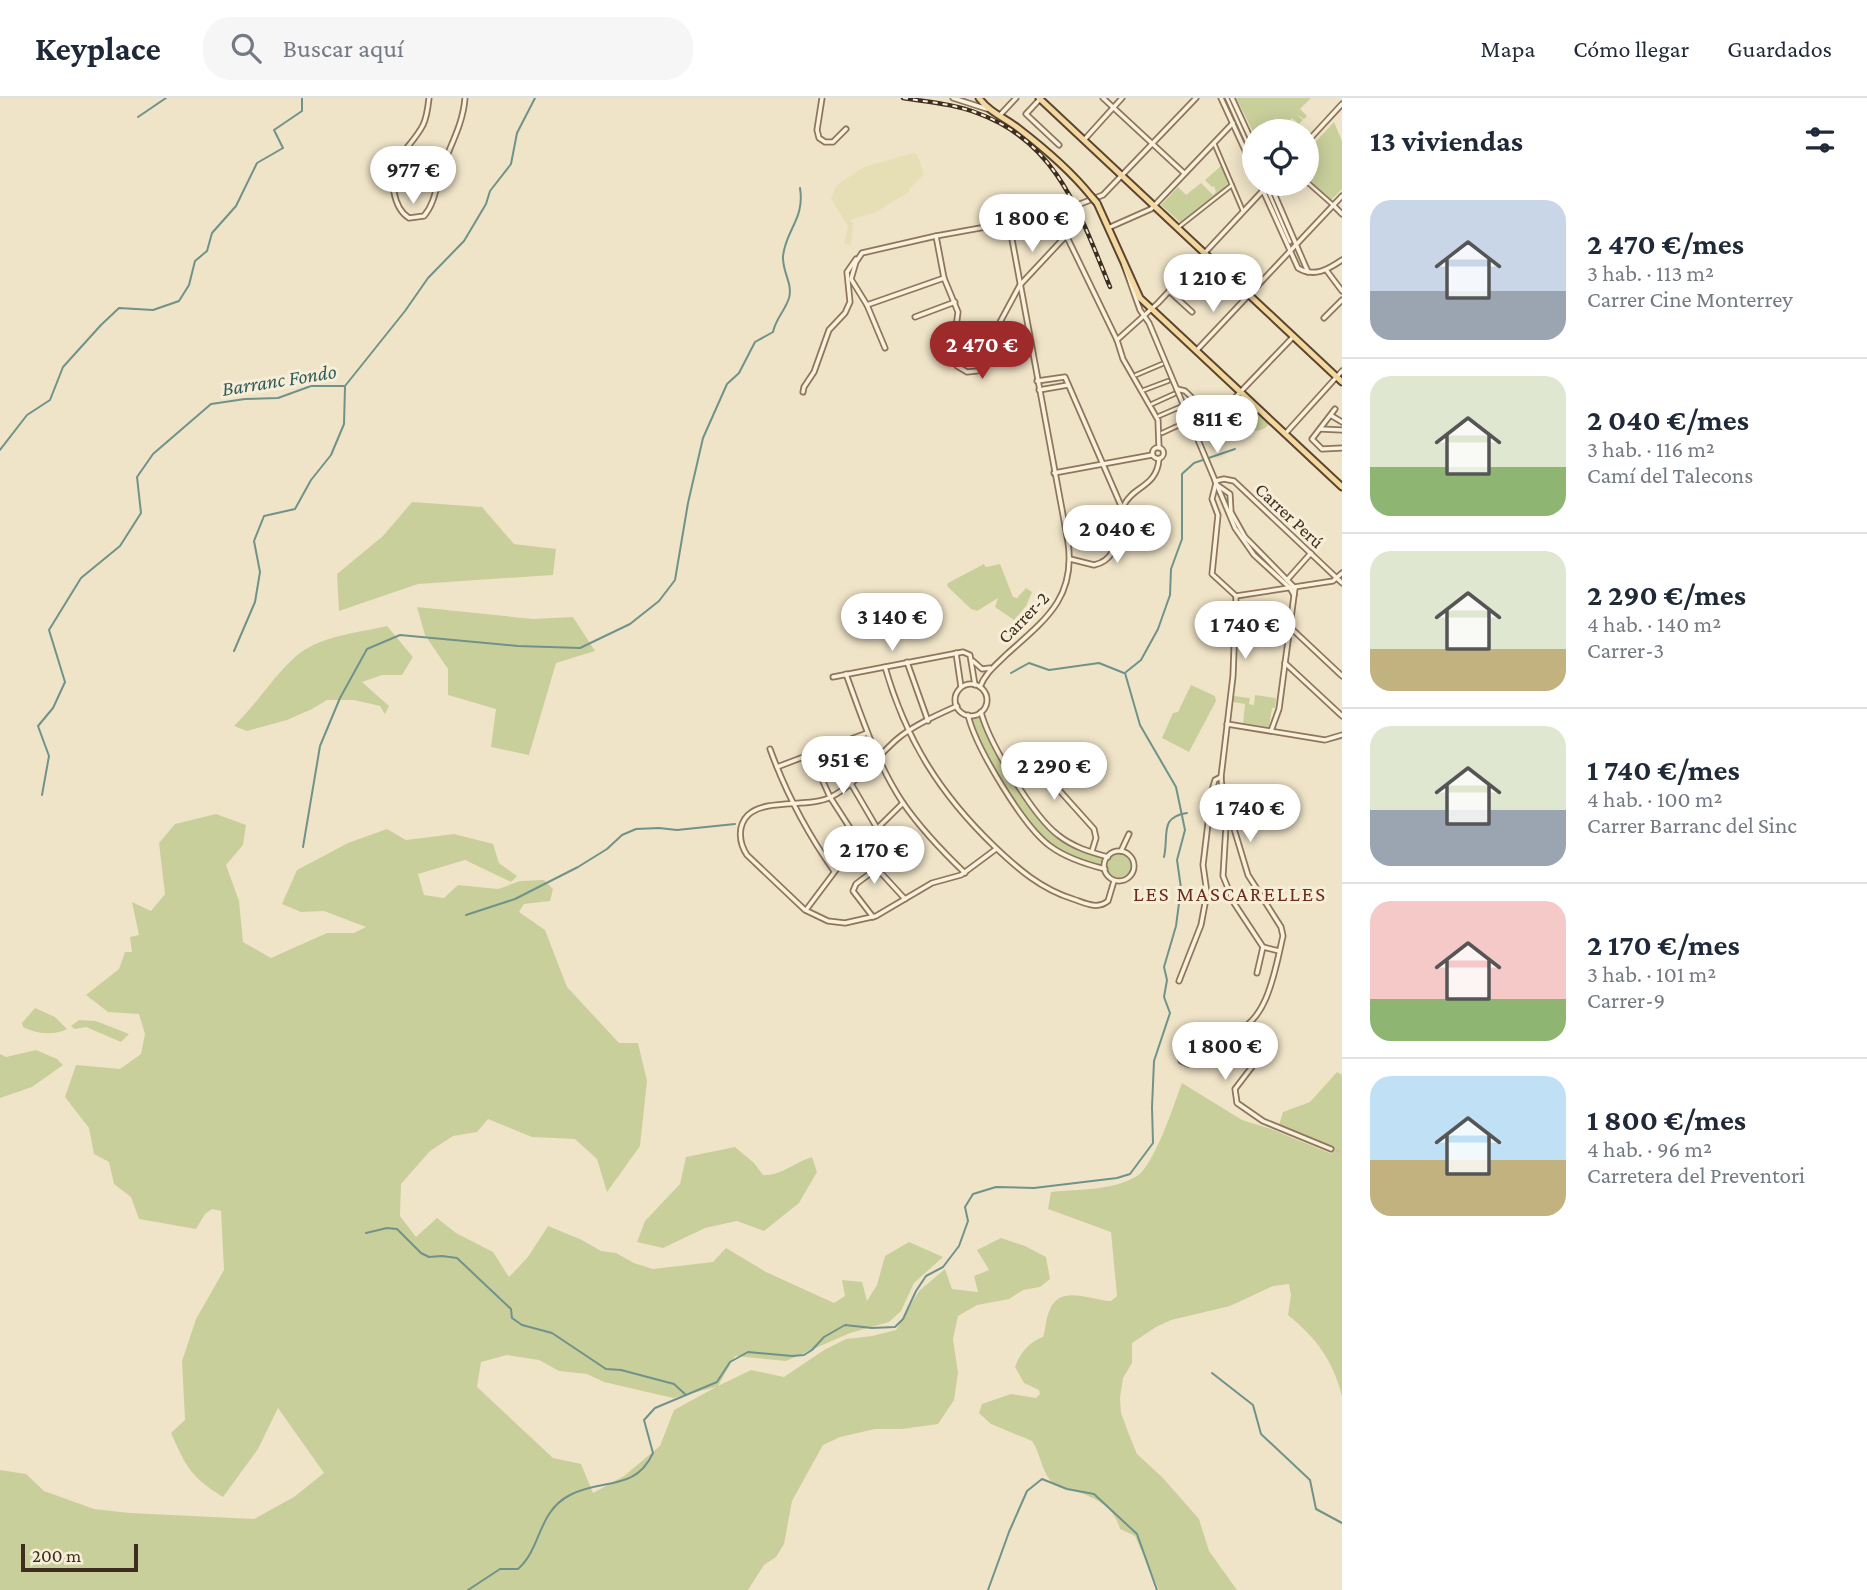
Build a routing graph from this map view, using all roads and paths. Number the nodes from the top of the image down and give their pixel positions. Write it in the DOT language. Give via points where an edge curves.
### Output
graph roads {
  1 [pos="429,98"];
  2 [pos="465,98"];
  3 [pos="822,98"];
  4 [pos="953,98"];
  5 [pos="979,98"];
  6 [pos="1016,98"];
  7 [pos="1040,98"];
  8 [pos="1103,98"];
  9 [pos="1122,98"];
  10 [pos="1196,98"];
  11 [pos="1220,98"];
  12 [pos="1229,98"];
  13 [pos="1342,104"];
  14 [pos="1113,107"];
  15 [pos="996,114"];
  16 [pos="1234,123"];
  17 [pos="1242,123"];
  18 [pos="846,129"];
  19 [pos="1242,129"];
  20 [pos="1319,129"];
  21 [pos="1084,140"];
  22 [pos="1213,142"];
  23 [pos="1242,142"];
  24 [pos="1152,144"];
  25 [pos="1059,145"];
  26 [pos="1184,173"];
  27 [pos="1122,176"];
  28 [pos="1232,185"];
  29 [pos="1319,193"];
  30 [pos="1259,196"];
  31 [pos="1267,196"];
  32 [pos="1268,196"];
  33 [pos="1274,196"];
  34 [pos="1342,196"];
  35 [pos="1080,204"];
  36 [pos="1333,205"];
  37 [pos="1154,206"];
  38 [pos="1071,208"];
  39 [pos="1243,211"];
  40 [pos="1342,214"];
  41 [pos="1009,223"];
  42 [pos="1108,228"];
  43 [pos="1178,228"];
  44 [pos="936,236"];
  45 [pos="1066,237"];
  46 [pos="1290,242"];
  47 [pos="1296,244"];
  48 [pos="1289,252"];
  49 [pos="862,253"];
  50 [pos="1204,253"];
  51 [pos="1342,260"];
  52 [pos="1123,263"];
  53 [pos="1327,271"];
  54 [pos="1308,272"];
  55 [pos="1186,273"];
  56 [pos="944,278"];
  57 [pos="1020,285"];
  58 [pos="1169,291"];
  59 [pos="1342,291"];
  60 [pos="1248,294"];
  61 [pos="1210,295"];
  62 [pos="1342,300"];
  63 [pos="955,302"];
  64 [pos="867,305"];
  65 [pos="1151,309"];
  66 [pos="1192,312"];
  67 [pos="915,317"];
  68 [pos="1143,317"];
  69 [pos="1324,318"];
  70 [pos="1293,337"];
  71 [pos="1117,340"];
  72 [pos="885,348"];
  73 [pos="1196,351"];
  74 [pos="1161,364"];
  75 [pos="1342,372"];
  76 [pos="1136,375"];
  77 [pos="1337,377"];
  78 [pos="1037,381"];
  79 [pos="1168,381"];
  80 [pos="1342,382"];
  81 [pos="1068,384"];
  82 [pos="1039,390"];
  83 [pos="1144,390"];
  84 [pos="803,392"];
  85 [pos="1176,392"];
  86 [pos="1240,393"];
  87 [pos="1152,404"];
  88 [pos="1180,407"];
  89 [pos="1335,409"];
  90 [pos="1259,410"];
  91 [pos="1159,416"];
  92 [pos="1332,416"];
  93 [pos="1215,419"];
  94 [pos="1186,422"];
  95 [pos="1342,422"];
  96 [pos="1320,429"];
  97 [pos="1342,430"];
  98 [pos="1162,433"];
  99 [pos="1285,434"];
  100 [pos="1196,435"];
  101 [pos="1159,448"];
  102 [pos="1342,448"];
  103 [pos="1152,455"];
  104 [pos="1159,459"];
  105 [pos="1102,464"];
  106 [pos="1054,474"];
  107 [pos="1215,482"];
  108 [pos="1342,487"];
  109 [pos="1218,491"];
  110 [pos="1226,491"];
  111 [pos="1213,495"];
  112 [pos="1231,501"];
  113 [pos="1217,507"];
  114 [pos="1122,508"];
  115 [pos="1226,510"];
  116 [pos="1311,553"];
  117 [pos="1070,559"];
  118 [pos="1342,573"];
  119 [pos="1337,578"];
  120 [pos="1287,580"];
  121 [pos="1342,583"];
  122 [pos="1293,588"];
  123 [pos="1236,596"];
  124 [pos="1290,630"];
  125 [pos="956,653"];
  126 [pos="970,657"];
  127 [pos="906,662"];
  128 [pos="1286,663"];
  129 [pos="885,667"];
  130 [pos="992,668"];
  131 [pos="846,674"];
  132 [pos="1342,676"];
  133 [pos="833,677"];
  134 [pos="977,686"];
  135 [pos="961,687"];
  136 [pos="957,706"];
  137 [pos="981,712"];
  138 [pos="968,715"];
  139 [pos="1342,716"];
  140 [pos="928,721"];
  141 [pos="1227,724"];
  142 [pos="909,731"];
  143 [pos="1271,731"];
  144 [pos="868,733"];
  145 [pos="1342,736"];
  146 [pos="834,746"];
  147 [pos="771,749"];
  148 [pos="811,755"];
  149 [pos="879,758"];
  150 [pos="1006,765"];
  151 [pos="777,767"];
  152 [pos="1221,778"];
  153 [pos="850,782"];
  154 [pos="830,797"];
  155 [pos="903,803"];
  156 [pos="793,804"];
  157 [pos="1227,809"];
  158 [pos="877,829"];
  159 [pos="1129,834"];
  160 [pos="861,845"];
  161 [pos="996,849"];
  162 [pos="1121,851"];
  163 [pos="1092,852"];
  164 [pos="1108,857"];
  165 [pos="1105,869"];
  166 [pos="835,871"];
  167 [pos="965,873"];
  168 [pos="1114,881"];
  169 [pos="905,899"];
  170 [pos="806,910"];
  171 [pos="873,917"];
  172 [pos="1263,947"];
  173 [pos="1279,951"];
  174 [pos="1256,973"];
  175 [pos="1179,981"];
  176 [pos="1331,1149"];
  1 -- 2 [label="street" via="422,125 394,171 397,202 409,218 424,216 430,207"];
  3 -- 18 [label="street" via="819,138 833,142"];
  4 -- 15 [label="street"];
  5 -- 15 [label="main road"];
  6 -- 15 [label="street"];
  7 -- 21 [label="main road"];
  7 -- 25 [label="street" via="1026,114"];
  8 -- 14 [label="street"];
  9 -- 14 [label="street"];
  10 -- 24 [label="street"];
  11 -- 16 [label="street"];
  12 -- 17 [label="street"];
  12 -- 19 [label="street"];
  13 -- 20 [label="street"];
  14 -- 21 [label="street"];
  14 -- 24 [label="street"];
  15 -- 42 [label="main road, bridge" via="1056,160 1097,203"];
  16 -- 22 [label="street"];
  16 -- 23 [label="street"];
  21 -- 27 [label="main road"];
  22 -- 26 [label="street"];
  22 -- 28 [label="street"];
  24 -- 26 [label="street"];
  24 -- 27 [label="street"];
  26 -- 37 [label="street"];
  27 -- 35 [label="street" via="1103,195"];
  27 -- 37 [label="main road"];
  28 -- 39 [label="street"];
  28 -- 43 [label="street"];
  29 -- 36 [label="street"];
  30 -- 39 [label="street"];
  31 -- 48 [label="street"];
  32 -- 46 [label="street"];
  33 -- 47 [label="street"];
  34 -- 36 [label="street"];
  36 -- 40 [label="street"];
  36 -- 47 [label="street"];
  37 -- 42 [label="street"];
  37 -- 43 [label="main road"];
  38 -- 45 [label="street"];
  39 -- 50 [label="street"];
  41 -- 44 [label="street"];
  41 -- 45 [label="street" via="1058,216"];
  41 -- 57 [label="street"];
  42 -- 52 [label="main road"];
  43 -- 50 [label="main road"];
  44 -- 49 [label="street"];
  44 -- 56 [label="street"];
  45 -- 57 [label="street"];
  45 -- 71 [label="street"];
  47 -- 48 [label="street"];
  47 -- 54 [label="street"];
  48 -- 54 [label="street" via="1298,268"];
  48 -- 60 [label="street"];
  49 -- 64 [label="street" via="851,279"];
  49 -- 84 [label="street" via="847,272 850,302 829,330"];
  50 -- 55 [label="street"];
  50 -- 60 [label="main road"];
  51 -- 53 [label="street"];
  52 -- 65 [label="main road"];
  52 -- 68 [label="street"];
  53 -- 54 [label="street"];
  53 -- 59 [label="street"];
  55 -- 58 [label="street"];
  55 -- 61 [label="street"];
  56 -- 63 [label="street"];
  56 -- 64 [label="street"];
  57 -- 63 [label="street" via="977,371 957,366"];
  57 -- 78 [label="street"];
  58 -- 65 [label="street"];
  58 -- 66 [label="street"];
  60 -- 70 [label="main road"];
  60 -- 73 [label="street"];
  62 -- 69 [label="street"];
  63 -- 67 [label="street"];
  64 -- 72 [label="street"];
  65 -- 68 [label="street"];
  65 -- 73 [label="main road"];
  68 -- 71 [label="street"];
  68 -- 85 [label="street"];
  70 -- 77 [label="main road"];
  70 -- 86 [label="street"];
  71 -- 101 [label="street" via="1158,421"];
  73 -- 86 [label="main road"];
  74 -- 76 [label="street"];
  75 -- 77 [label="street"];
  77 -- 80 [label="main road"];
  77 -- 99 [label="street"];
  78 -- 81 [label="street" via="1063,377"];
  78 -- 82 [label="street"];
  79 -- 83 [label="street"];
  81 -- 82 [label="street"];
  81 -- 105 [label="street"];
  82 -- 106 [label="street"];
  85 -- 87 [label="street"];
  85 -- 93 [label="street" via="1185,391"];
  85 -- 100 [label="street"];
  86 -- 90 [label="main road"];
  86 -- 93 [label="street"];
  88 -- 91 [label="street"];
  89 -- 92 [label="street"];
  90 -- 93 [label="street" via="1222,426"];
  90 -- 99 [label="main road"];
  92 -- 95 [label="street"];
  92 -- 96 [label="street"];
  93 -- 100 [label="street"];
  94 -- 98 [label="street"];
  96 -- 97 [label="street"];
  96 -- 102 [label="street" via="1312,439 1322,449"];
  99 -- 108 [label="main road"];
  100 -- 107 [label="street"];
  101 -- 103 [label="street"];
  101 -- 104 [label="street" via="1163,454"];
  103 -- 104 [label="street"];
  103 -- 105 [label="street"];
  104 -- 114 [label="street" via="1153,477"];
  105 -- 106 [label="street"];
  105 -- 114 [label="street"];
  106 -- 117 [label="street"];
  107 -- 109 [label="street"];
  107 -- 110 [label="street"];
  107 -- 111 [label="street"];
  107 -- 116 [label="street, Carrer Perú" via="1234,481"];
  109 -- 110 [label="street"];
  109 -- 111 [label="street"];
  109 -- 115 [label="street"];
  110 -- 112 [label="street"];
  111 -- 113 [label="street"];
  112 -- 115 [label="street"];
  112 -- 120 [label="street" via="1231,512 1245,537"];
  113 -- 115 [label="street"];
  113 -- 123 [label="street" via="1212,574"];
  114 -- 117 [label="street" via="1116,541 1105,560 1091,565"];
  115 -- 122 [label="street" via="1247,547"];
  116 -- 119 [label="street, Carrer Perú"];
  116 -- 120 [label="street"];
  117 -- 130 [label="street, Carrer-2" via="1057,606"];
  118 -- 119 [label="street"];
  119 -- 121 [label="street, Carrer Perú"];
  119 -- 122 [label="street"];
  120 -- 122 [label="street"];
  122 -- 123 [label="street"];
  122 -- 124 [label="street"];
  123 -- 141 [label="street"];
  124 -- 128 [label="street"];
  124 -- 132 [label="street"];
  125 -- 126 [label="street"];
  125 -- 127 [label="street"];
  125 -- 135 [label="street"];
  126 -- 130 [label="street" via="982,668"];
  126 -- 134 [label="street"];
  127 -- 129 [label="street"];
  127 -- 140 [label="street"];
  128 -- 139 [label="street"];
  128 -- 143 [label="street"];
  129 -- 131 [label="street"];
  129 -- 142 [label="street"];
  130 -- 134 [label="street, Carrer-2"];
  131 -- 133 [label="street"];
  131 -- 144 [label="street"];
  134 -- 135 [label="street"];
  134 -- 137 [label="street" via="987,699"];
  135 -- 136 [label="street"];
  136 -- 138 [label="street"];
  136 -- 140 [label="street"];
  137 -- 138 [label="street"];
  137 -- 150 [label="street"];
  138 -- 165 [label="street" via="984,755 1033,829 1051,847"];
  140 -- 142 [label="street"];
  141 -- 143 [label="street"];
  141 -- 152 [label="street"];
  142 -- 149 [label="street"];
  142 -- 161 [label="street" via="953,804"];
  143 -- 145 [label="street" via="1325,740"];
  144 -- 146 [label="street"];
  144 -- 149 [label="street"];
  146 -- 148 [label="street"];
  146 -- 153 [label="street"];
  147 -- 151 [label="street"];
  148 -- 151 [label="street"];
  148 -- 154 [label="street"];
  149 -- 153 [label="street"];
  149 -- 155 [label="street"];
  150 -- 163 [label="street" via="1048,826 1067,842"];
  150 -- 163 [label="street" via="1019,757 1032,761 1094,829"];
  151 -- 156 [label="street"];
  152 -- 157 [label="street"];
  152 -- 175 [label="street" via="1215,780 1212,790 1203,865 1208,890 1201,924"];
  153 -- 154 [label="street"];
  153 -- 158 [label="street"];
  154 -- 156 [label="street"];
  154 -- 160 [label="street"];
  155 -- 158 [label="street"];
  155 -- 167 [label="street"];
  156 -- 166 [label="street"];
  156 -- 170 [label="street" via="755,810 746,818 740,837 747,855"];
  157 -- 172 [label="street" via="1223,876 1234,903"];
  157 -- 173 [label="street" via="1249,879 1282,929"];
  158 -- 160 [label="street"];
  159 -- 162 [label="street"];
  160 -- 166 [label="street"];
  161 -- 167 [label="street"];
  161 -- 168 [label="street" via="1046,888 1090,905 1108,901"];
  162 -- 164 [label="street"];
  162 -- 168 [label="street" via="1132,859 1133,872 1124,881"];
  163 -- 164 [label="street"];
  164 -- 165 [label="street"];
  165 -- 168 [label="street"];
  166 -- 170 [label="street"];
  167 -- 169 [label="street" via="932,883"];
  169 -- 171 [label="street"];
  169 -- 171 [label="street" via="882,874 872,873 853,891"];
  170 -- 171 [label="street" via="845,923"];
  172 -- 173 [label="street"];
  172 -- 174 [label="street"];
  173 -- 176 [label="street" via="1262,1009 1233,1032 1189,1030 1181,1059 1191,1063 1215,1048 1256,1049 1259,1057 1235,1089 1237,1102 1263,1121"];
}
